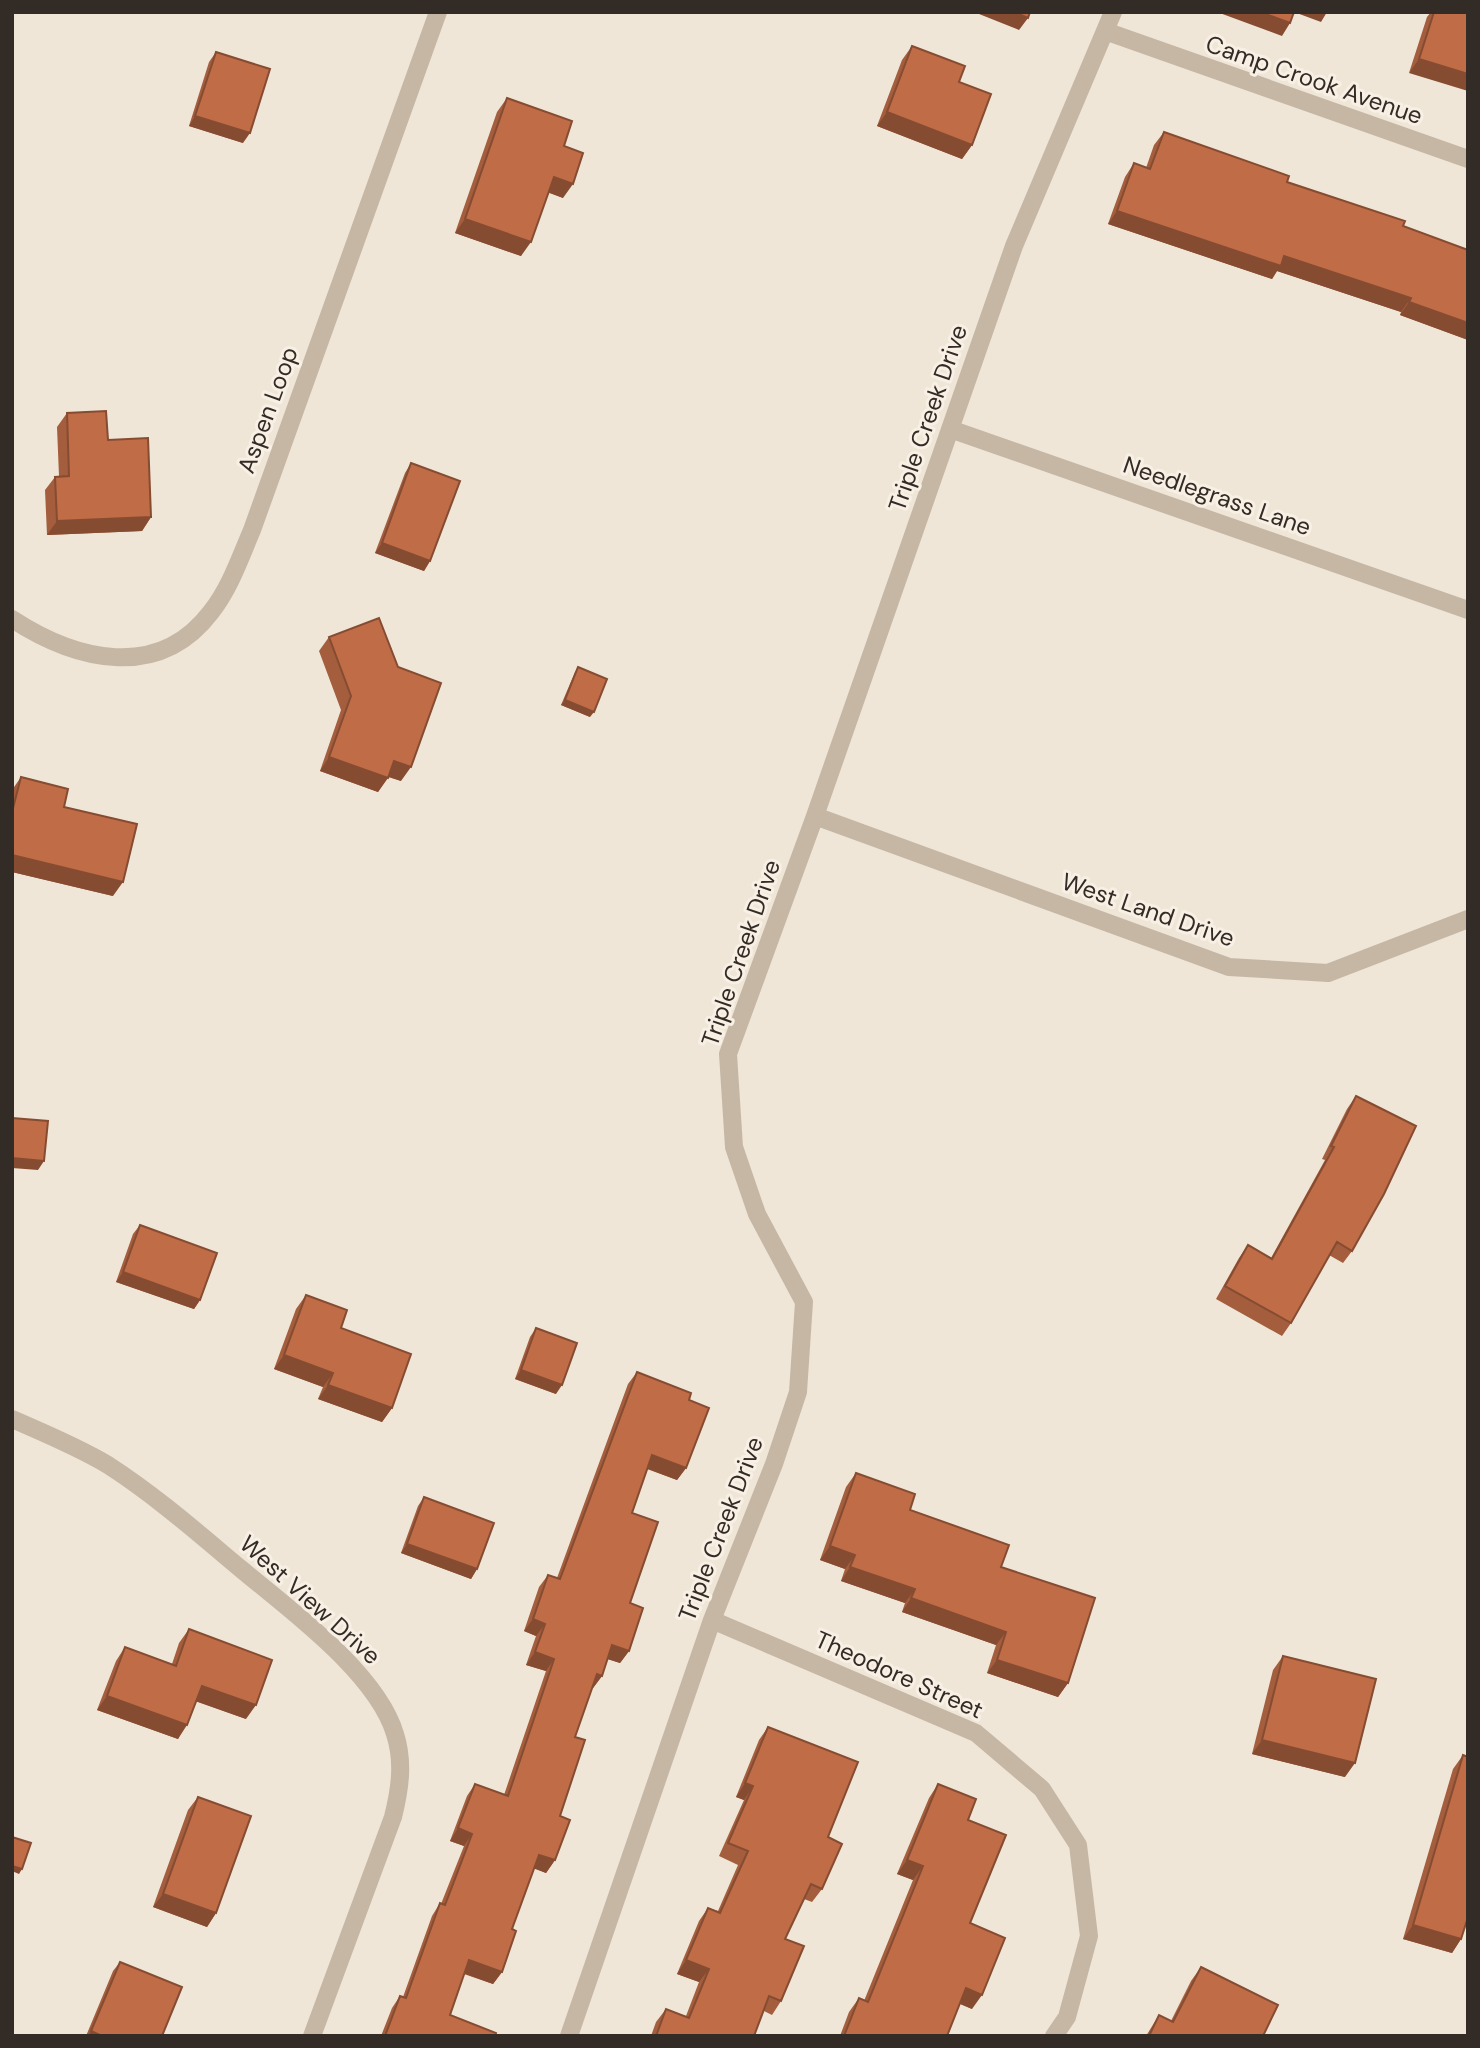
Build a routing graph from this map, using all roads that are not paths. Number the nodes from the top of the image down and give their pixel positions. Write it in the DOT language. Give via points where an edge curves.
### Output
graph roads {
  1 [pos="438,12"];
  2 [pos="1113,12"];
  3 [pos="1105,31"];
  4 [pos="1468,159"];
  5 [pos="950,429"];
  6 [pos="1468,610"];
  7 [pos="12,620"];
  8 [pos="815,816"];
  9 [pos="1468,919"];
  10 [pos="12,1419"];
  11 [pos="712,1620"];
  12 [pos="312,2036"];
  13 [pos="569,2036"];
  14 [pos="1054,2036"];
  1 -- 7 [label="street, Aspen Loop" via="252,530 210,613 189,635 163,649 136,657 108,658 52,643"];
  2 -- 3 [label="street, Triple Creek Drive"];
  3 -- 4 [label="street, Camp Crook Avenue"];
  3 -- 5 [label="street, Triple Creek Drive" via="1014,246"];
  5 -- 6 [label="street, Needlegrass Lane"];
  5 -- 8 [label="street, Triple Creek Drive"];
  8 -- 9 [label="street, West Land Drive" via="1229,967 1328,973"];
  8 -- 11 [label="street, Triple Creek Drive" via="728,1054 734,1147 757,1214 804,1303 798,1392"];
  10 -- 12 [label="street, West View Drive" via="105,1464 153,1495 342,1657 363,1680 395,1732 401,1762 393,1817"];
  11 -- 13 [label="street, Triple Creek Drive"];
  11 -- 14 [label="street, Theodore Street" via="976,1733 1042,1789 1078,1845 1089,1936 1067,2018"];
}
